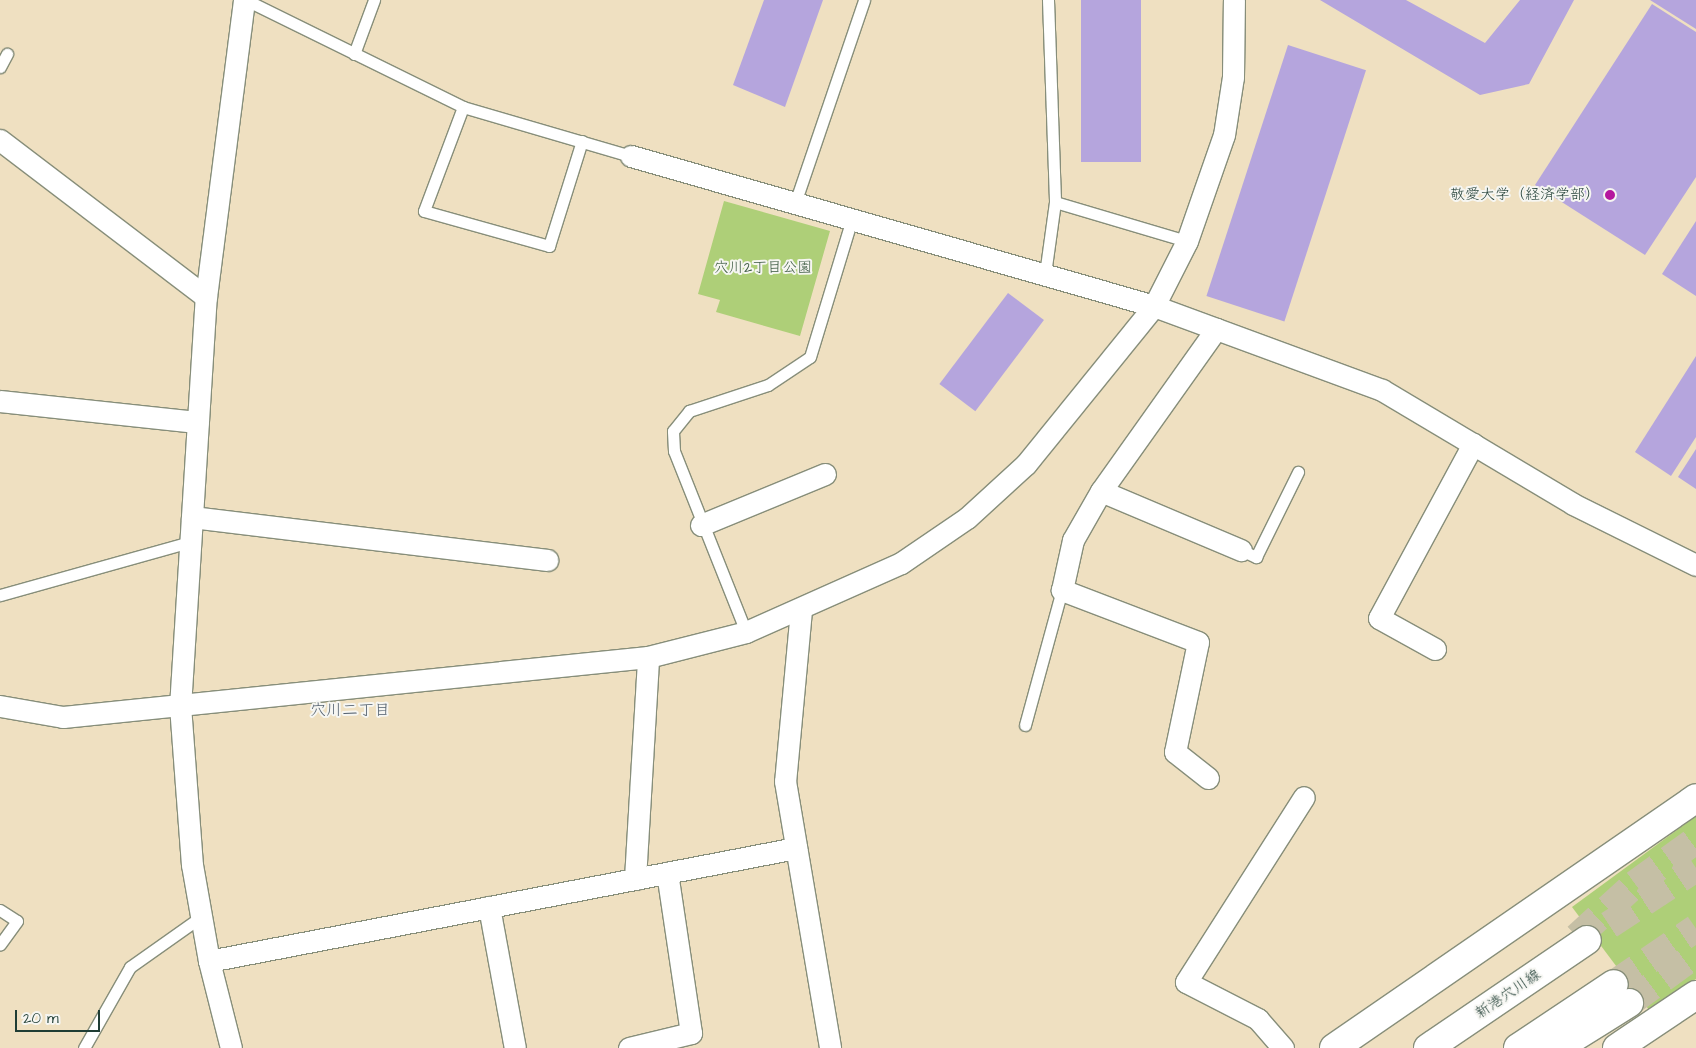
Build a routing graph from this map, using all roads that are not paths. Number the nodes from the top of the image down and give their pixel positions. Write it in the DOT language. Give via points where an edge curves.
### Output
graph roads {
  1 [pos="245,0"];
  2 [pos="374,0"];
  3 [pos="864,0"];
  4 [pos="1048,0"];
  5 [pos="1234,0"];
  6 [pos="7,54"];
  7 [pos="354,54"];
  8 [pos="0,68"];
  9 [pos="462,107"];
  10 [pos="0,140"];
  11 [pos="582,142"];
  12 [pos="632,156"];
  13 [pos="1055,202"];
  14 [pos="796,203"];
  15 [pos="852,219"];
  16 [pos="1188,242"];
  17 [pos="1045,274"];
  18 [pos="206,297"];
  19 [pos="1154,306"];
  20 [pos="1216,329"];
  21 [pos="0,401"];
  22 [pos="198,422"];
  23 [pos="1473,444"];
  24 [pos="1298,472"];
  25 [pos="825,474"];
  26 [pos="1101,491"];
  27 [pos="192,517"];
  28 [pos="701,525"];
  29 [pos="190,542"];
  30 [pos="1241,550"];
  31 [pos="547,560"];
  32 [pos="1696,565"];
  33 [pos="1062,590"];
  34 [pos="0,595"];
  35 [pos="801,610"];
  36 [pos="746,632"];
  37 [pos="1435,649"];
  38 [pos="648,657"];
  39 [pos="0,706"];
  40 [pos="180,707"];
  41 [pos="1025,725"];
  42 [pos="1208,778"];
  43 [pos="1304,797"];
  44 [pos="1696,798"];
  45 [pos="796,848"];
  46 [pos="666,873"];
  47 [pos="635,879"];
  48 [pos="489,907"];
  49 [pos="0,910"];
  50 [pos="201,917"];
  51 [pos="1582,938"];
  52 [pos="0,944"];
  53 [pos="208,961"];
  54 [pos="1696,995"];
  55 [pos="84,1048"];
  56 [pos="231,1048"];
  57 [pos="515,1048"];
  58 [pos="628,1048"];
  59 [pos="830,1048"];
  60 [pos="1283,1048"];
  61 [pos="1334,1048"];
  62 [pos="1428,1048"];
  63 [pos="1518,1048"];
  64 [pos="1557,1048"];
  65 [pos="1617,1048"];
  1 -- 7 [label="lane"];
  1 -- 18 [label="street"];
  2 -- 7 [label="lane"];
  3 -- 14 [label="lane"];
  4 -- 13 [label="lane"];
  5 -- 16 [label="street" via="1233,77 1224,135"];
  6 -- 8 [label="lane"];
  7 -- 9 [label="lane"];
  9 -- 11 [label="lane"];
  9 -- 11 [label="lane" via="424,211 549,246"];
  10 -- 18 [label="street"];
  11 -- 12 [label="lane"];
  12 -- 14 [label="street"];
  13 -- 16 [label="lane"];
  13 -- 17 [label="lane"];
  14 -- 15 [label="street"];
  15 -- 17 [label="street"];
  15 -- 28 [label="lane" via="810,357 768,385 689,411 674,431 674,451"];
  16 -- 19 [label="street"];
  17 -- 19 [label="street"];
  18 -- 22 [label="street"];
  19 -- 20 [label="street"];
  19 -- 35 [label="street" via="1026,464 968,518 900,563"];
  20 -- 23 [label="street" via="1382,390"];
  20 -- 26 [label="street"];
  21 -- 22 [label="street"];
  22 -- 27 [label="street"];
  23 -- 32 [label="street" via="1573,504"];
  23 -- 37 [label="street" via="1379,618"];
  24 -- 30 [label="lane" via="1256,557"];
  25 -- 28 [label="street"];
  26 -- 30 [label="street"];
  26 -- 33 [label="street" via="1073,540"];
  27 -- 29 [label="street"];
  27 -- 31 [label="street"];
  28 -- 36 [label="lane"];
  29 -- 34 [label="lane"];
  29 -- 40 [label="street"];
  33 -- 41 [label="lane"];
  33 -- 42 [label="street" via="1198,642 1175,752"];
  35 -- 36 [label="street"];
  35 -- 45 [label="street" via="785,781"];
  36 -- 38 [label="street"];
  38 -- 40 [label="street"];
  38 -- 47 [label="street"];
  39 -- 40 [label="street" via="63,717"];
  40 -- 50 [label="street" via="192,864"];
  43 -- 60 [label="street" via="1186,982 1258,1019"];
  44 -- 61 [label="street"];
  45 -- 46 [label="street"];
  45 -- 59 [label="street"];
  46 -- 47 [label="street"];
  46 -- 58 [label="street" via="691,1033"];
  47 -- 48 [label="street"];
  48 -- 53 [label="street"];
  48 -- 57 [label="street"];
  49 -- 52 [label="lane" via="17,921"];
  50 -- 53 [label="street"];
  50 -- 55 [label="lane" via="130,967"];
  51 -- 62 [label="street, 新港穴川線" via="1528,980"];
  53 -- 56 [label="street"];
  54 -- 65 [label="street"];
  63 -- 64 [label="street" via="1622,994"];
}
